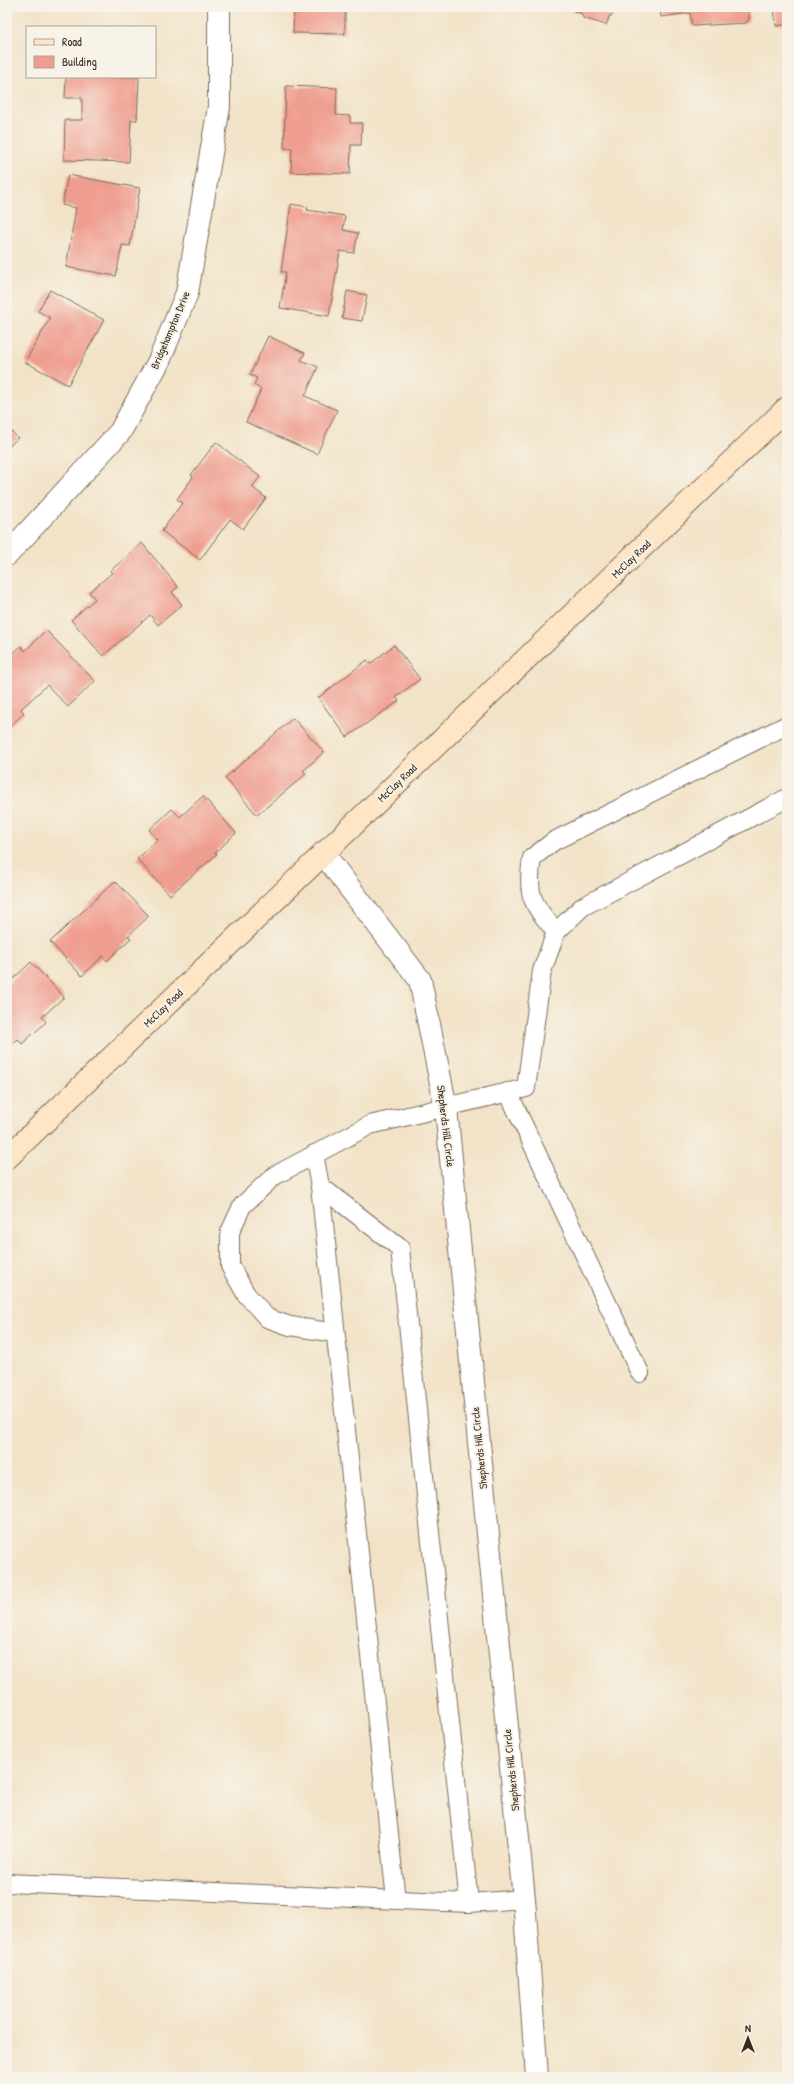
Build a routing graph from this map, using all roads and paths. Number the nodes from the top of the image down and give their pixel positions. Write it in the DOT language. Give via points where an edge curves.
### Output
graph roads {
  1 [pos="219,7"];
  2 [pos="787,408"];
  3 [pos="7,555"];
  4 [pos="787,725"];
  5 [pos="787,798"];
  6 [pos="323,853"];
  7 [pos="556,932"];
  8 [pos="508,1092"];
  9 [pos="446,1108"];
  10 [pos="314,1154"];
  11 [pos="7,1158"];
  12 [pos="320,1186"];
  13 [pos="336,1333"];
  14 [pos="640,1373"];
  15 [pos="7,1883"];
  16 [pos="524,1899"];
  17 [pos="396,1900"];
  18 [pos="469,1904"];
  19 [pos="537,2077"];
  1 -- 3 [label="street, Bridgehampton Drive" via="219,107 187,293 159,361 120,432"];
  2 -- 6 [label="main road, McClay Road"];
  4 -- 7 [label="lane" via="554,841 532,858 529,880 534,905"];
  5 -- 7 [label="lane" via="582,907"];
  6 -- 9 [label="street, Shepherds Hill Circle" via="420,980"];
  6 -- 11 [label="main road, McClay Road"];
  7 -- 8 [label="lane" via="542,971 526,1088"];
  8 -- 9 [label="lane"];
  8 -- 14 [label="lane"];
  9 -- 10 [label="lane" via="370,1125"];
  9 -- 16 [label="street, Shepherds Hill Circle"];
  10 -- 12 [label="lane"];
  10 -- 13 [label="lane" via="274,1176 242,1206 230,1232 230,1266 246,1294 267,1318 290,1326"];
  12 -- 13 [label="lane"];
  12 -- 18 [label="lane" via="400,1248"];
  13 -- 17 [label="lane"];
  15 -- 17 [label="lane"];
  16 -- 18 [label="lane"];
  16 -- 19 [label="street, Shepherds Hill Circle"];
  17 -- 18 [label="lane"];
}
